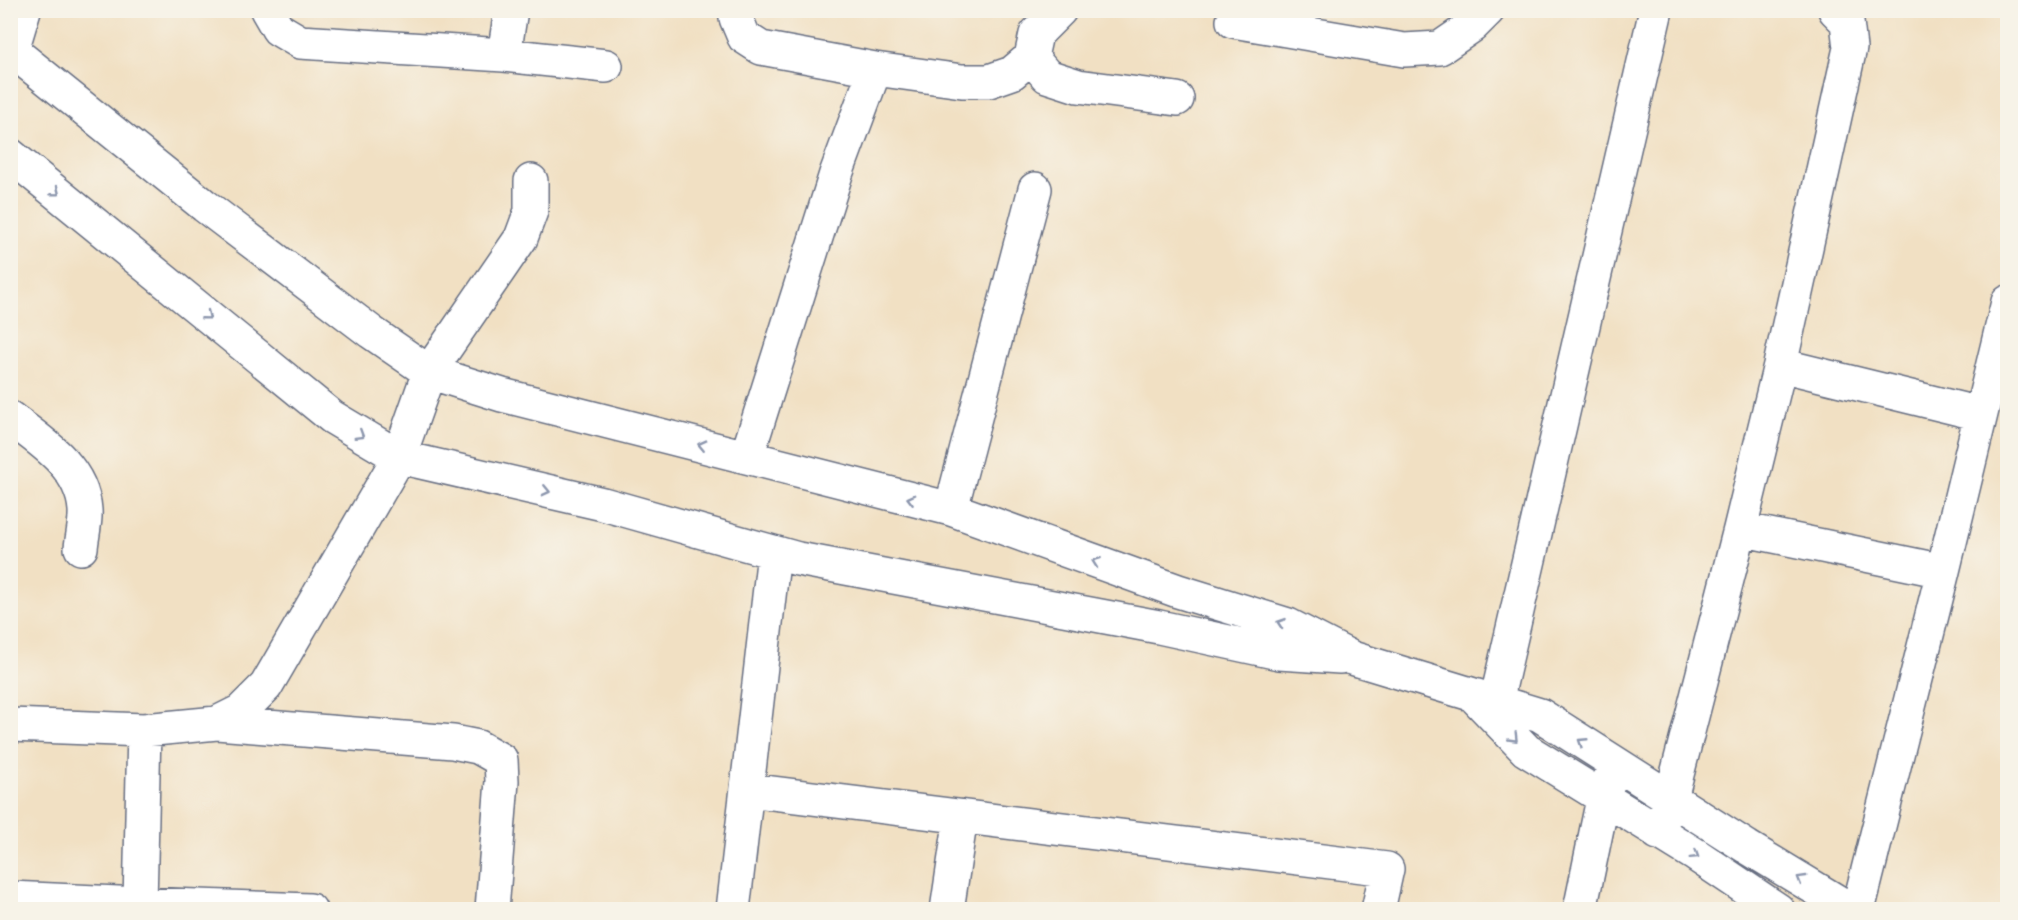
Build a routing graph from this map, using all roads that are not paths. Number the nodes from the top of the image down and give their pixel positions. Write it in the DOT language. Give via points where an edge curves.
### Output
graph roads {
  1 [pos="24,10"];
  2 [pos="267,10"];
  3 [pos="511,10"];
  4 [pos="736,10"];
  5 [pos="1060,10"];
  6 [pos="1488,10"];
  7 [pos="1656,10"];
  8 [pos="1835,10"];
  9 [pos="1233,21"];
  10 [pos="11,49"];
  11 [pos="504,55"];
  12 [pos="1031,57"];
  13 [pos="606,66"];
  14 [pos="875,69"];
  15 [pos="1177,99"];
  16 [pos="10,155"];
  17 [pos="531,181"];
  18 [pos="1035,189"];
  19 [pos="2007,302"];
  20 [pos="1780,365"];
  21 [pos="429,372"];
  22 [pos="1980,414"];
  23 [pos="10,418"];
  24 [pos="747,456"];
  25 [pos="399,457"];
  26 [pos="951,509"];
  27 [pos="1740,529"];
  28 [pos="81,548"];
  29 [pos="774,553"];
  30 [pos="1943,571"];
  31 [pos="1352,658"];
  32 [pos="1485,699"];
  33 [pos="217,723"];
  34 [pos="10,725"];
  35 [pos="144,730"];
  36 [pos="1614,763"];
  37 [pos="747,790"];
  38 [pos="1671,798"];
  39 [pos="1603,799"];
  40 [pos="961,817"];
  41 [pos="1658,833"];
  42 [pos="10,897"];
  43 [pos="140,904"];
  44 [pos="310,909"];
  45 [pos="492,909"];
  46 [pos="733,909"];
  47 [pos="947,909"];
  48 [pos="1378,909"];
  49 [pos="1580,909"];
  50 [pos="1778,909"];
  51 [pos="1851,909"];
  52 [pos="1858,909"];
  1 -- 10 [label="street"];
  2 -- 11 [label="street" via="278,29 300,42"];
  3 -- 11 [label="street"];
  4 -- 14 [label="street" via="744,37 761,48"];
  5 -- 12 [label="street" via="1036,34"];
  6 -- 9 [label="street" via="1440,48 1404,50"];
  7 -- 32 [label="street"];
  8 -- 20 [label="street" via="1847,22 1850,48"];
  10 -- 21 [label="street" via="205,206"];
  11 -- 13 [label="street"];
  12 -- 14 [label="street" via="1012,74 989,81"];
  12 -- 15 [label="street" via="1047,76 1078,86"];
  14 -- 24 [label="street" via="836,174"];
  16 -- 25 [label="street, one-way" via="315,404"];
  17 -- 21 [label="street" via="531,211 521,238"];
  18 -- 26 [label="street"];
  19 -- 22 [label="street"];
  20 -- 22 [label="street"];
  20 -- 27 [label="street"];
  24 -- 21 [label="street, one-way" via="512,398"];
  21 -- 25 [label="street"];
  22 -- 30 [label="street"];
  23 -- 28 [label="street" via="63,460 78,481 85,510"];
  26 -- 24 [label="street, one-way"];
  25 -- 29 [label="street, one-way" via="603,504"];
  25 -- 33 [label="street" via="266,686 242,711"];
  31 -- 26 [label="street, one-way" via="1288,625 1179,591"];
  27 -- 30 [label="street"];
  27 -- 38 [label="street"];
  29 -- 31 [label="street" via="1279,653"];
  29 -- 37 [label="street"];
  30 -- 52 [label="street"];
  31 -- 32 [label="street"];
  36 -- 32 [label="street, one-way" via="1540,715"];
  32 -- 39 [label="street, one-way" via="1526,750"];
  33 -- 35 [label="street"];
  33 -- 45 [label="street" via="453,742 478,747 501,759"];
  34 -- 35 [label="street"];
  35 -- 43 [label="street"];
  36 -- 38 [label="street"];
  36 -- 39 [label="street"];
  37 -- 40 [label="street"];
  37 -- 46 [label="street"];
  38 -- 41 [label="street"];
  51 -- 38 [label="street, one-way"];
  39 -- 41 [label="street"];
  39 -- 49 [label="street"];
  40 -- 47 [label="street"];
  40 -- 48 [label="street" via="1387,870"];
  41 -- 50 [label="street, one-way"];
  42 -- 43 [label="street"];
  43 -- 44 [label="street"];
}
